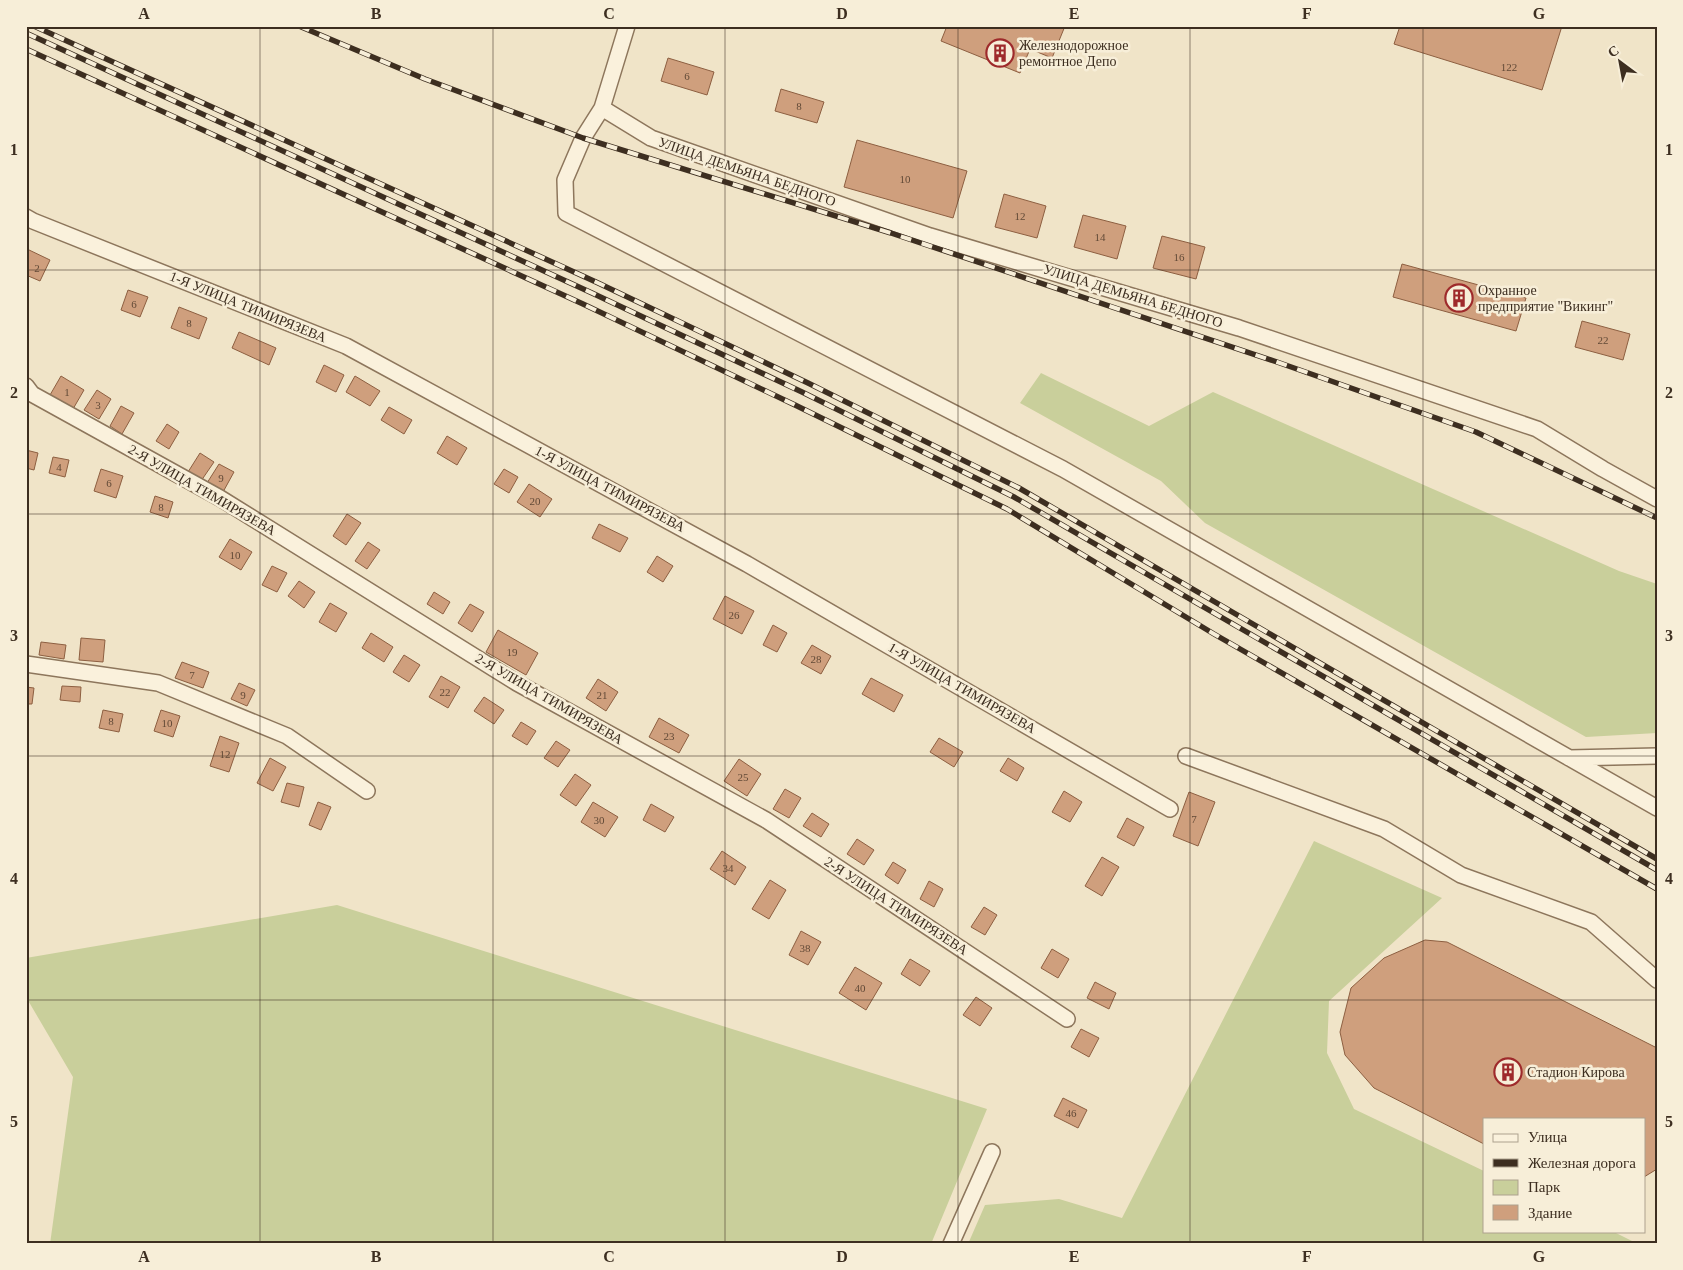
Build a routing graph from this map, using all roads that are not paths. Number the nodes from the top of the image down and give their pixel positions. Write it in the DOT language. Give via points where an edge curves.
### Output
graph roads {
  1 [pos="627,26"];
  2 [pos="602,108"];
  3 [pos="26,217"];
  4 [pos="26,386"];
  5 [pos="1657,499"];
  6 [pos="26,664"];
  7 [pos="1186,756"];
  8 [pos="1657,756"];
  9 [pos="1568,758"];
  10 [pos="367,790"];
  11 [pos="1657,808"];
  12 [pos="1170,809"];
  13 [pos="1657,980"];
  14 [pos="1067,1019"];
  15 [pos="992,1152"];
  16 [pos="952,1244"];
  1 -- 2 [label="street"];
  2 -- 5 [label="street, УЛИЦА ДЕМЬЯНА БЕДНОГО" via="652,138 930,236 1240,328 1537,429"];
  2 -- 9 [label="street" via="583,138 565,180 566,213 1063,469"];
  3 -- 12 [label="street, 1-Я УЛИЦА ТИМИРЯЗЕВА" via="346,346 748,564"];
  4 -- 14 [label="street, 2-Я УЛИЦА ТИМИРЯЗЕВА" via="32,394 220,498 517,682 766,820"];
  6 -- 10 [label="street" via="158,683 287,736"];
  7 -- 13 [label="street" via="1384,829 1461,875 1590,922"];
  8 -- 9 [label="street"];
  9 -- 11 [label="street"];
  15 -- 16 [label="street"];
}
